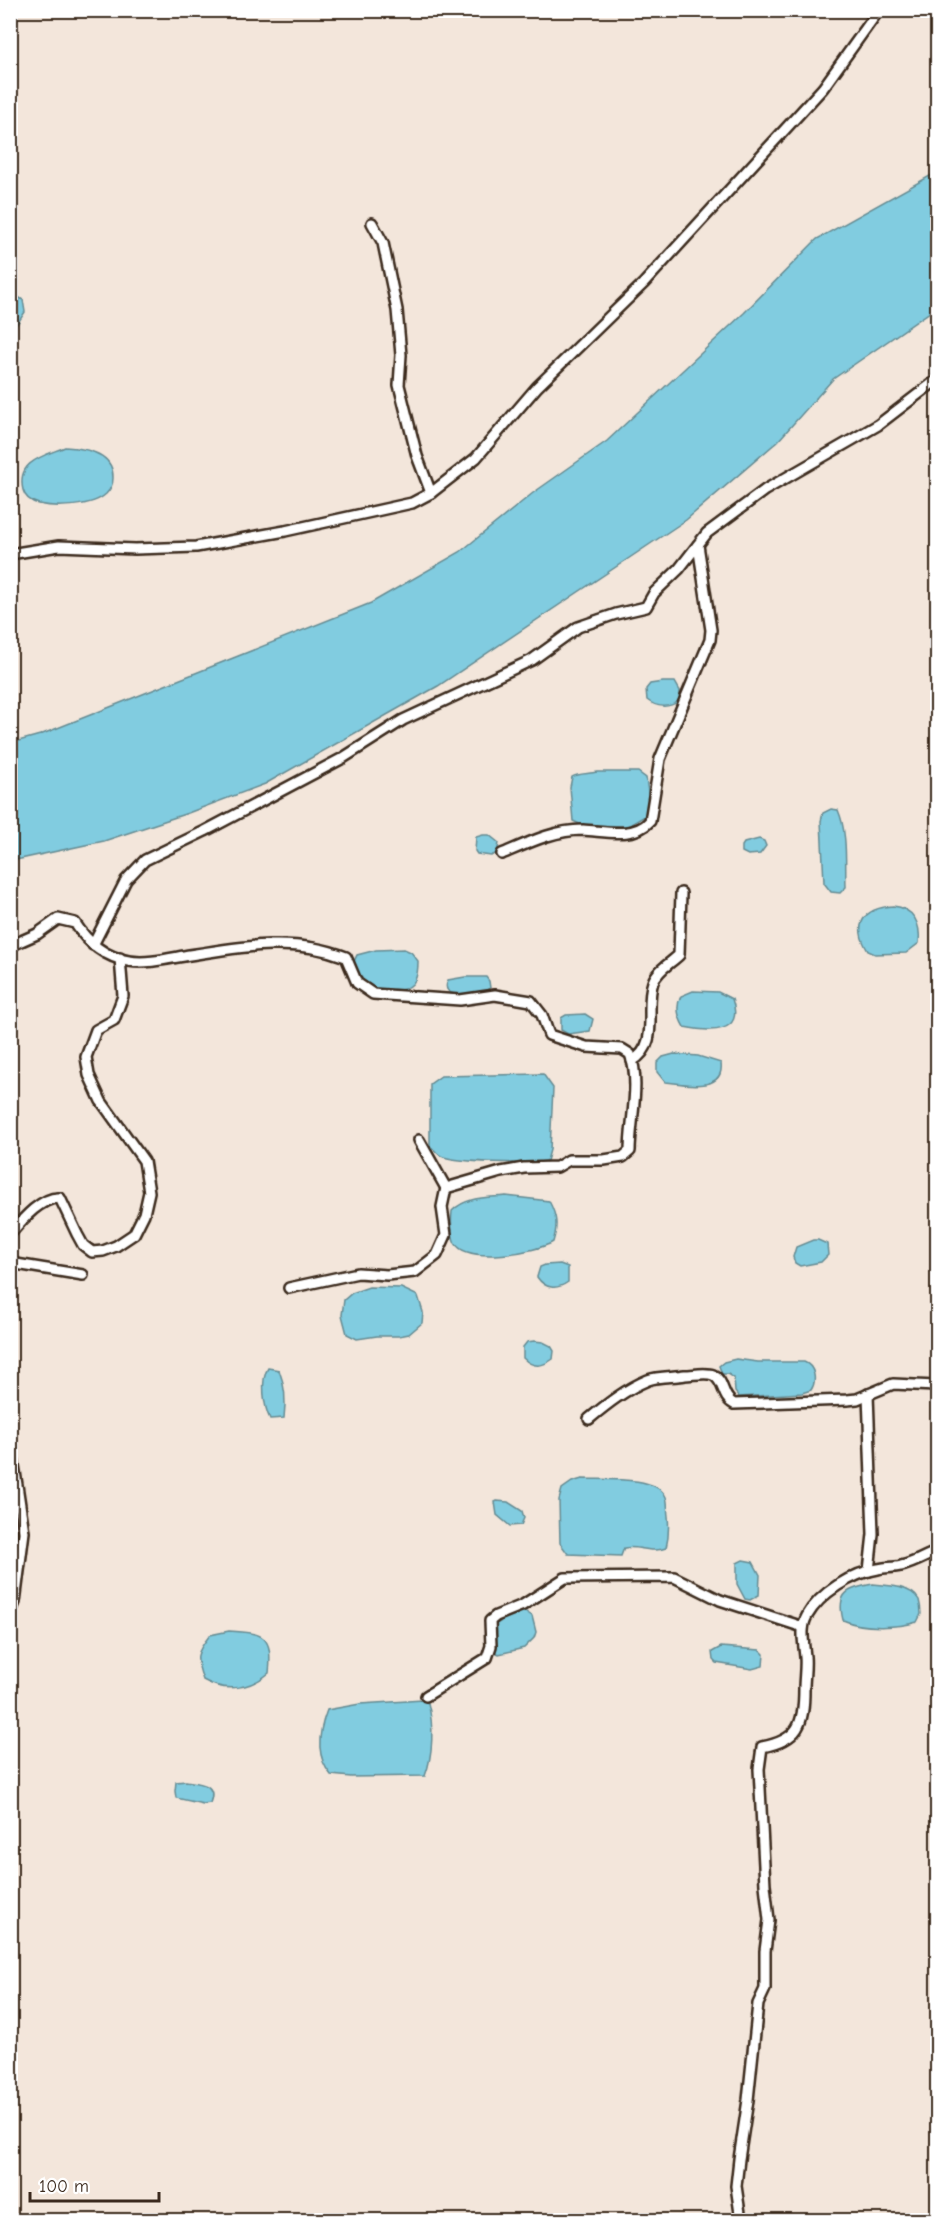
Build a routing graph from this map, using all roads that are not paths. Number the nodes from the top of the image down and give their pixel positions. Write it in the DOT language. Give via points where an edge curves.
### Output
graph roads {
  1 [pos="879,10"];
  2 [pos="372,223"];
  3 [pos="938,379"];
  4 [pos="431,493"];
  5 [pos="698,545"];
  6 [pos="10,554"];
  7 [pos="502,854"];
  8 [pos="681,894"];
  9 [pos="93,945"];
  10 [pos="10,946"];
  11 [pos="120,958"];
  12 [pos="632,1061"];
  13 [pos="419,1140"];
  14 [pos="446,1188"];
  15 [pos="10,1234"];
  16 [pos="10,1263"];
  17 [pos="83,1275"];
  18 [pos="289,1288"];
  19 [pos="936,1386"];
  20 [pos="868,1394"];
  21 [pos="589,1419"];
  22 [pos="10,1438"];
  23 [pos="938,1539"];
  24 [pos="869,1571"];
  25 [pos="10,1614"];
  26 [pos="803,1627"];
  27 [pos="426,1696"];
  28 [pos="741,2220"];
  1 -- 4 [label="street" via="823,88 651,275 537,387 476,458"];
  2 -- 4 [label="street" via="383,243 397,309 399,385"];
  3 -- 5 [label="street" via="878,425 765,490 707,533"];
  4 -- 6 [label="street" via="412,503 196,547 58,546"];
  5 -- 7 [label="street" via="710,640 660,759 650,821 644,828 628,832 582,830 554,834"];
  5 -- 9 [label="street" via="646,607 578,627 532,660 403,720 344,758 145,860 126,880"];
  8 -- 12 [label="street" via="679,955 653,982 649,1039 642,1056"];
  9 -- 10 [label="street" via="75,923 58,919"];
  9 -- 11 [label="street"];
  11 -- 12 [label="street" via="128,962 174,958 255,945 290,944 329,951 346,957 357,983 373,994 460,1000 495,995 531,1001 549,1035 586,1047 622,1049"];
  11 -- 15 [label="street" via="123,996 114,1020 96,1030 86,1057 101,1101 144,1161 149,1192 144,1214 134,1234 103,1251 92,1252 83,1245 60,1198 52,1197 41,1204"];
  12 -- 14 [label="street" via="630,1150 623,1157 569,1160 557,1167 501,1172"];
  13 -- 14 [label="street"];
  14 -- 18 [label="street" via="442,1207 446,1235 437,1256 415,1272 358,1274"];
  16 -- 17 [label="street"];
  19 -- 20 [label="street" via="893,1384"];
  20 -- 21 [label="street" via="847,1400 734,1404 727,1400 715,1376 689,1375 649,1380 613,1399"];
  20 -- 24 [label="street" via="873,1534"];
  22 -- 25 [label="street" via="24,1532"];
  23 -- 24 [label="street" via="935,1552 918,1560"];
  24 -- 26 [label="street" via="826,1594 807,1616"];
  26 -- 27 [label="street" via="720,1600 674,1577 565,1578 490,1621 487,1658"];
  26 -- 28 [label="street" via="803,1719 790,1738 762,1747 759,1769 769,1920 765,1989 758,2004 736,2186"];
}
